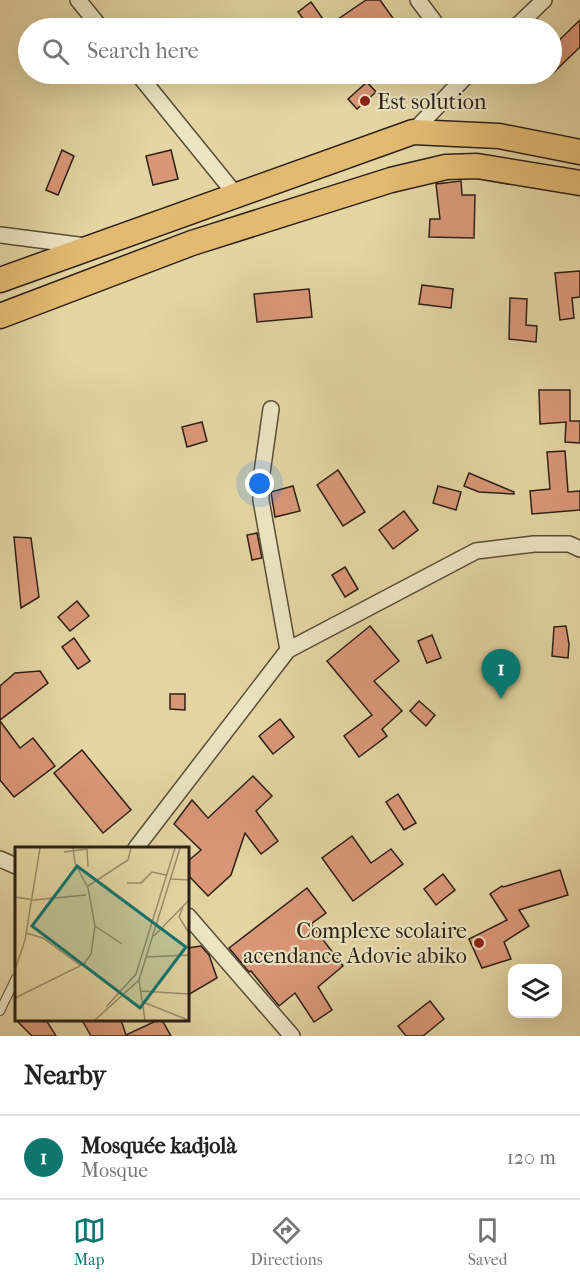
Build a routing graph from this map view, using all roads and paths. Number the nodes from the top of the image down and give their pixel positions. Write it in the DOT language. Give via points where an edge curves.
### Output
graph roads {
  1 [pos="78,0"];
  2 [pos="418,0"];
  3 [pos="536,3"];
  4 [pos="93,18"];
  5 [pos="432,18"];
  6 [pos="523,18"];
  7 [pos="146,84"];
  8 [pos="459,84"];
  9 [pos="413,132"];
  10 [pos="580,152"];
  11 [pos="580,183"];
  12 [pos="237,195"];
  13 [pos="0,235"];
  14 [pos="89,246"];
  15 [pos="0,280"];
  16 [pos="0,316"];
  17 [pos="271,409"];
  18 [pos="580,549"];
  19 [pos="288,650"];
  20 [pos="139,847"];
  21 [pos="0,859"];
  22 [pos="15,866"];
  23 [pos="189,917"];
  24 [pos="15,980"];
  25 [pos="0,1011"];
  26 [pos="292,1036"];
  1 -- 4 [label="street"];
  2 -- 5 [label="street"];
  3 -- 6 [label="street"];
  7 -- 12 [label="street"];
  8 -- 9 [label="street"];
  9 -- 10 [label="main road" via="499,136"];
  9 -- 12 [label="main road"];
  11 -- 16 [label="main road" via="477,166 446,167 391,180 192,243"];
  12 -- 14 [label="main road"];
  13 -- 14 [label="street"];
  14 -- 15 [label="main road"];
  17 -- 19 [label="street" via="261,500"];
  18 -- 19 [label="street" via="569,544 534,544 476,551"];
  19 -- 20 [label="street"];
  21 -- 22 [label="street"];
  23 -- 26 [label="street"];
  24 -- 25 [label="lane"];
}
